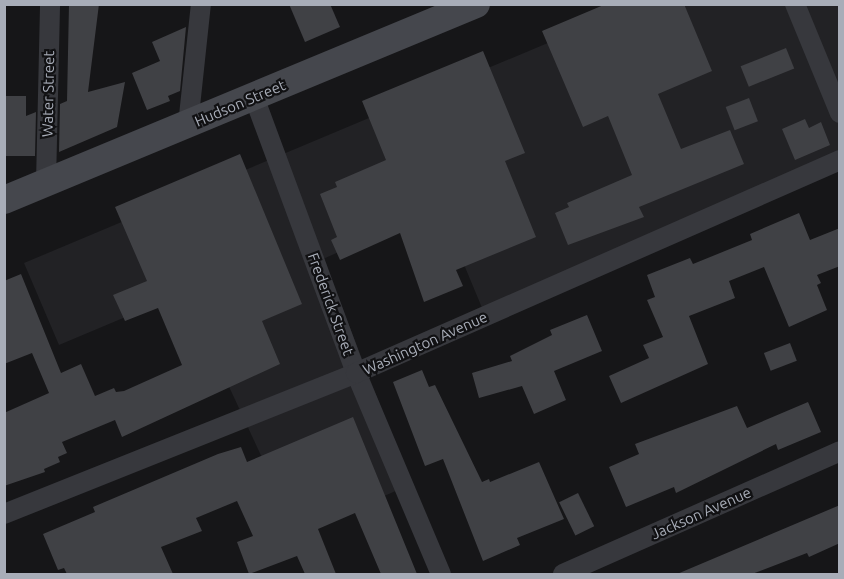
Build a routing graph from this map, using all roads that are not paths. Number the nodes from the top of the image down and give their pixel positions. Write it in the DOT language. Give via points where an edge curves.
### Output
graph roads {
  1 [pos="50,4"];
  2 [pos="201,4"];
  3 [pos="476,4"];
  4 [pos="795,4"];
  5 [pos="254,97"];
  6 [pos="840,113"];
  7 [pos="188,124"];
  8 [pos="840,160"];
  9 [pos="46,183"];
  10 [pos="4,200"];
  11 [pos="356,373"];
  12 [pos="840,451"];
  13 [pos="4,514"];
  14 [pos="441,574"];
  15 [pos="563,574"];
  1 -- 9 [label="street, Water Street"];
  2 -- 7 [label="street"];
  3 -- 5 [label="main road, Hudson Street"];
  4 -- 6 [label="street"];
  5 -- 7 [label="main road, Hudson Street"];
  5 -- 11 [label="street, Frederick Street"];
  7 -- 9 [label="main road, Hudson Street"];
  8 -- 11 [label="street, Washington Avenue"];
  9 -- 10 [label="main road, Hudson Street"];
  11 -- 13 [label="street, Washington Avenue"];
  11 -- 14 [label="street, Frederick Street"];
  12 -- 15 [label="street, Jackson Avenue"];
}
